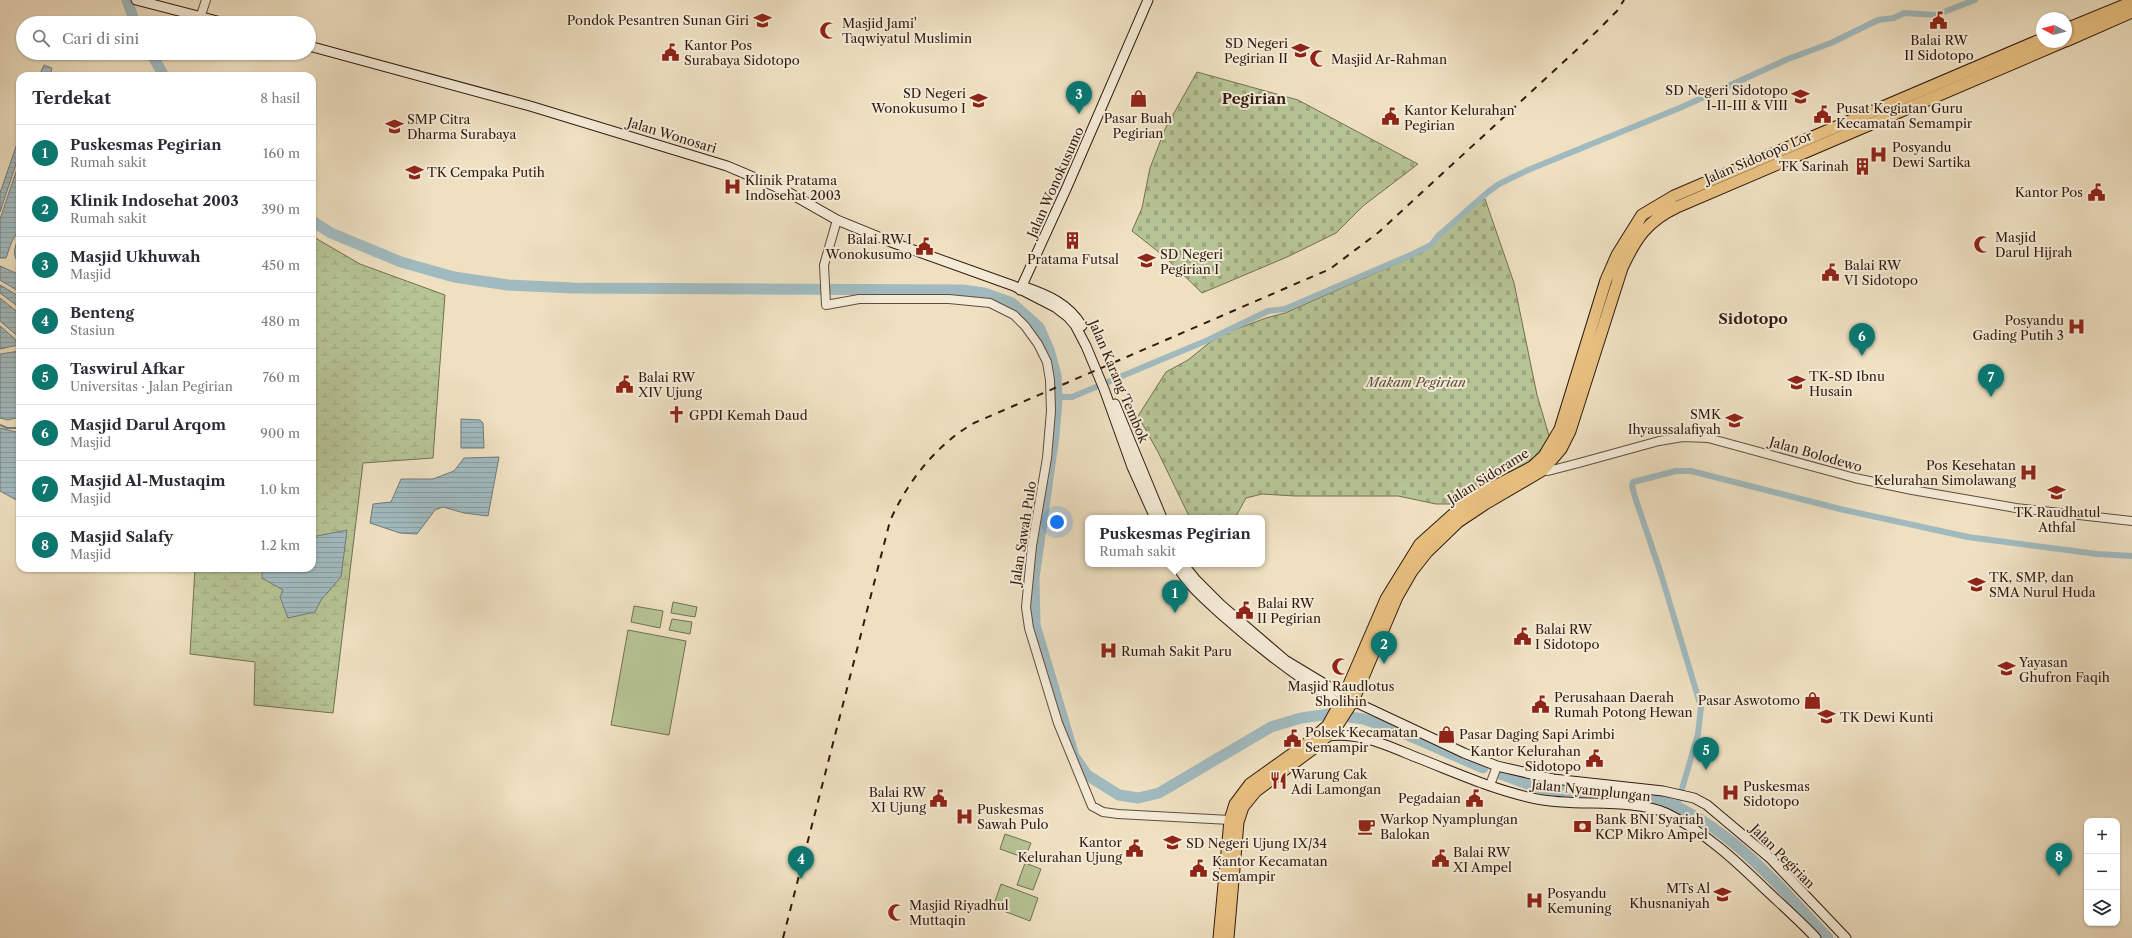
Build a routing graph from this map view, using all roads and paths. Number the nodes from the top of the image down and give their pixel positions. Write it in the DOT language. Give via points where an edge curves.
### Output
graph roads {
  1 [pos="136,0"];
  2 [pos="206,0"];
  3 [pos="1148,0"];
  4 [pos="2132,2"];
  5 [pos="2132,12"];
  6 [pos="202,16"];
  7 [pos="2072,27"];
  8 [pos="2072,38"];
  9 [pos="2036,43"];
  10 [pos="316,48"];
  11 [pos="2049,48"];
  12 [pos="1642,215"];
  13 [pos="837,220"];
  14 [pos="1645,229"];
  15 [pos="1612,282"];
  16 [pos="1019,287"];
  17 [pos="1538,468"];
  18 [pos="1142,480"];
  19 [pos="1154,515"];
  20 [pos="1160,515"];
  21 [pos="2132,521"];
  22 [pos="1178,567"];
  23 [pos="1186,567"];
  24 [pos="1342,709"];
  25 [pos="1328,736"];
  26 [pos="1497,766"];
  27 [pos="1490,785"];
  28 [pos="1230,820"];
  29 [pos="1220,938"];
  30 [pos="1228,938"];
  31 [pos="1816,938"];
  32 [pos="1846,938"];
  1 -- 6 [label="main road"];
  2 -- 6 [label="street"];
  3 -- 16 [label="main road, Jalan Wonokusumo" via="1074,173"];
  4 -- 7 [label="highway"];
  5 -- 8 [label="highway"];
  9 -- 12 [label="highway, Jalan Sidotopo Lor" via="1674,196"];
  10 -- 13 [label="main road, Jalan Wonosari" via="530,106 686,152 786,191"];
  11 -- 14 [label="highway, Jalan Sidotopo Lor" via="1677,207 1652,221"];
  12 -- 15 [label="highway, Jalan Sidorame" via="1617,255"];
  13 -- 16 [label="main road, Jalan Wonosari" via="912,250"];
  13 -- 28 [label="street, Jalan Sawah Pulo" via="824,265 826,301 963,300 990,303 1014,315 1025,326 1047,362 1051,411 1047,458 1032,546 1026,607 1029,628 1047,688 1076,772 1092,806 1103,812"];
  14 -- 15 [label="highway, Jalan Sidorame"];
  15 -- 17 [label="highway, Jalan Sidorame" via="1570,431 1561,449"];
  16 -- 18 [label="main road, Jalan Karang Tembok" via="1060,302 1074,314 1105,384"];
  17 -- 21 [label="street, Jalan Bolodewo" via="1579,463 1659,441 1708,438 1855,478 1912,490 2016,508"];
  17 -- 24 [label="highway, Jalan Sidorame" via="1458,522 1427,552 1397,597"];
  18 -- 19 [label="main road, Jalan Karang Tembok"];
  18 -- 20 [label="main road, Jalan Karang Tembok"];
  22 -- 24 [label="main road" via="1184,578 1204,599 1259,647"];
  23 -- 24 [label="main road" via="1208,592 1264,644 1298,668"];
  24 -- 25 [label="highway"];
  24 -- 26 [label="main road, Jalan Pegirian"];
  24 -- 28 [label="highway" via="1310,742 1250,784 1235,804"];
  25 -- 27 [label="main road, Jalan Nyamplungan" via="1352,735 1371,739"];
  25 -- 30 [label="highway" via="1256,790 1243,807 1238,822"];
  26 -- 27 [label="street"];
  26 -- 32 [label="main road, Jalan Pegirian" via="1562,781 1626,786 1680,794 1707,805 1770,858"];
  27 -- 31 [label="main road, Jalan Nyamplungan" via="1538,799 1637,806 1665,813 1703,835 1728,854"];
  28 -- 29 [label="highway"];
}
